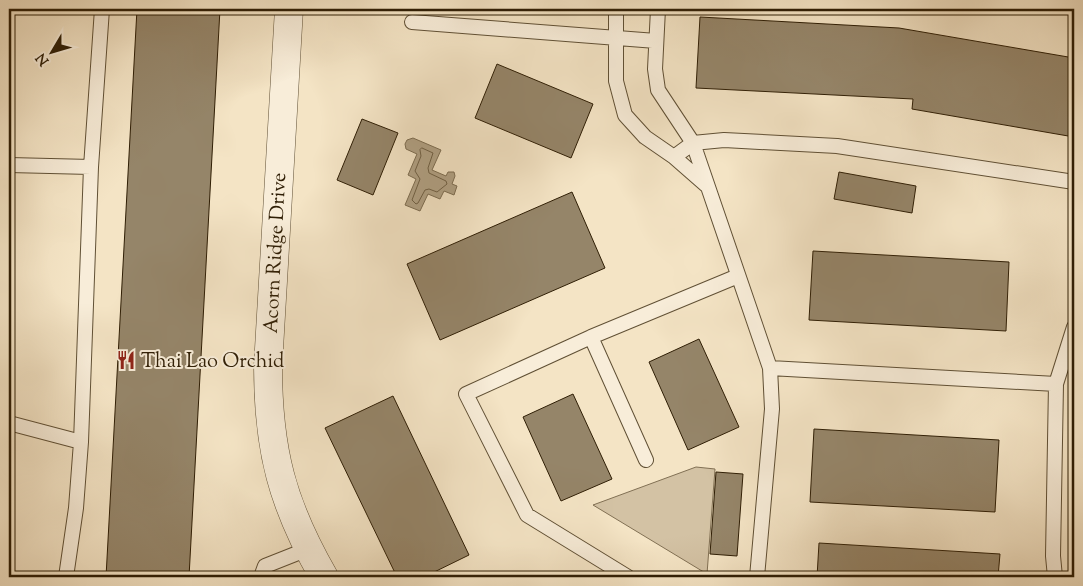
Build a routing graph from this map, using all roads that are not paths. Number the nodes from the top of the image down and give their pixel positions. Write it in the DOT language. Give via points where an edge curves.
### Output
graph roads {
  1 [pos="102,9"];
  2 [pos="289,9"];
  3 [pos="616,9"];
  4 [pos="658,9"];
  5 [pos="412,22"];
  6 [pos="615,39"];
  7 [pos="656,41"];
  8 [pos="693,143"];
  9 [pos="674,157"];
  10 [pos="9,165"];
  11 [pos="90,167"];
  12 [pos="1074,182"];
  13 [pos="707,186"];
  14 [pos="738,276"];
  15 [pos="1074,327"];
  16 [pos="591,337"];
  17 [pos="770,368"];
  18 [pos="1056,384"];
  19 [pos="9,422"];
  20 [pos="81,442"];
  21 [pos="646,460"];
  22 [pos="308,549"];
  23 [pos="66,577"];
  24 [pos="261,577"];
  25 [pos="324,577"];
  26 [pos="628,577"];
  27 [pos="756,577"];
  28 [pos="1055,577"];
  1 -- 11 [label="lane"];
  2 -- 22 [label="street, Acorn Ridge Drive" via="268,356 268,404 280,479"];
  3 -- 6 [label="lane"];
  4 -- 7 [label="lane"];
  5 -- 6 [label="lane"];
  6 -- 7 [label="lane"];
  6 -- 9 [label="lane" via="616,81 625,115 645,137"];
  7 -- 8 [label="lane" via="658,90"];
  8 -- 9 [label="lane"];
  8 -- 12 [label="lane" via="724,140 837,146"];
  8 -- 13 [label="lane"];
  9 -- 13 [label="lane"];
  10 -- 11 [label="lane"];
  11 -- 20 [label="lane"];
  13 -- 14 [label="lane"];
  14 -- 16 [label="lane"];
  14 -- 17 [label="lane"];
  15 -- 18 [label="lane"];
  16 -- 21 [label="lane"];
  16 -- 26 [label="lane" via="466,394 527,515"];
  17 -- 18 [label="lane"];
  17 -- 27 [label="lane" via="772,409"];
  18 -- 28 [label="lane"];
  19 -- 20 [label="lane"];
  20 -- 23 [label="lane"];
  22 -- 24 [label="lane" via="265,566"];
  22 -- 25 [label="street, Acorn Ridge Drive"];
}
